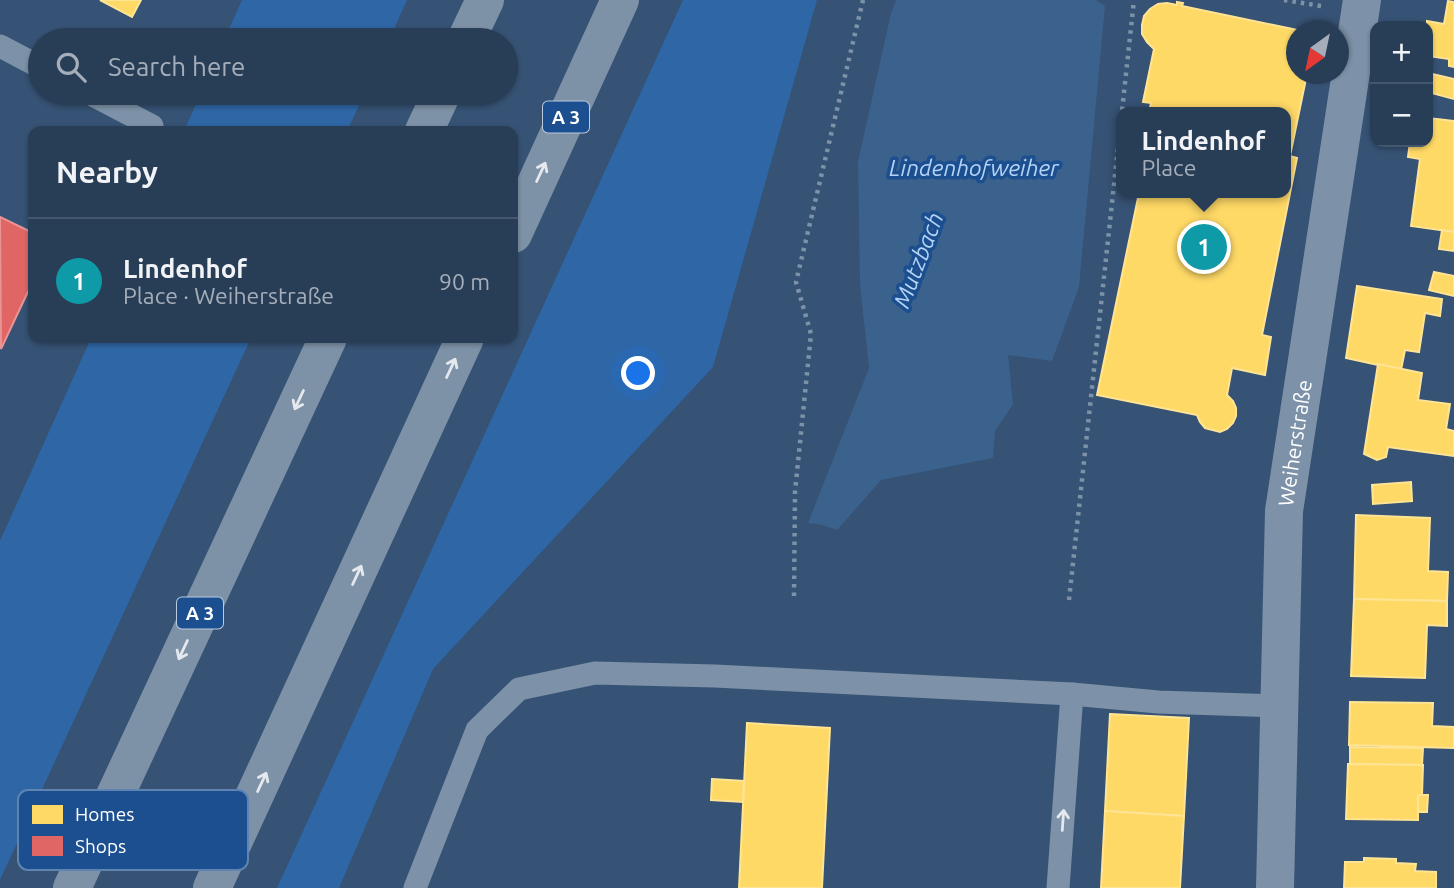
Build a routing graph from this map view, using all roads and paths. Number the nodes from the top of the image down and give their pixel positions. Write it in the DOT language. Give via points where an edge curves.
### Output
graph roads {
  1 [pos="485,0"];
  2 [pos="620,0"];
  3 [pos="863,0"];
  4 [pos="1134,0"];
  5 [pos="1362,0"];
  6 [pos="472,28"];
  7 [pos="0,46"];
  8 [pos="28,61"];
  9 [pos="112,105"];
  10 [pos="436,105"];
  11 [pos="1122,107"];
  12 [pos="152,126"];
  13 [pos="426,126"];
  14 [pos="1116,166"];
  15 [pos="518,223"];
  16 [pos="326,343"];
  17 [pos="463,343"];
  18 [pos="794,596"];
  19 [pos="1069,600"];
  20 [pos="1072,694"];
  21 [pos="1281,706"];
  22 [pos="118,790"];
  23 [pos="248,810"];
  24 [pos="80,870"];
  25 [pos="220,870"];
  26 [pos="72,888"];
  27 [pos="212,888"];
  28 [pos="415,888"];
  29 [pos="1058,888"];
  30 [pos="1275,888"];
  1 -- 6 [label="highway"];
  15 -- 2 [label="highway, A 3, one-way"];
  3 -- 18 [label="path" via="796,282 811,334 795,492"];
  4 -- 11 [label="path"];
  5 -- 21 [label="street, Weiherstraße" via="1284,511"];
  7 -- 8 [label="lane"];
  9 -- 12 [label="lane"];
  10 -- 13 [label="highway"];
  14 -- 19 [label="path"];
  16 -- 22 [label="highway, A 3, one-way"];
  23 -- 17 [label="highway, one-way"];
  20 -- 21 [label="lane"];
  20 -- 28 [label="lane" via="595,673 520,689 477,730"];
  29 -- 20 [label="lane, one-way"];
  21 -- 30 [label="street, Weiherstraße"];
  24 -- 26 [label="highway, A 3, one-way"];
  27 -- 25 [label="highway, one-way"];
}
